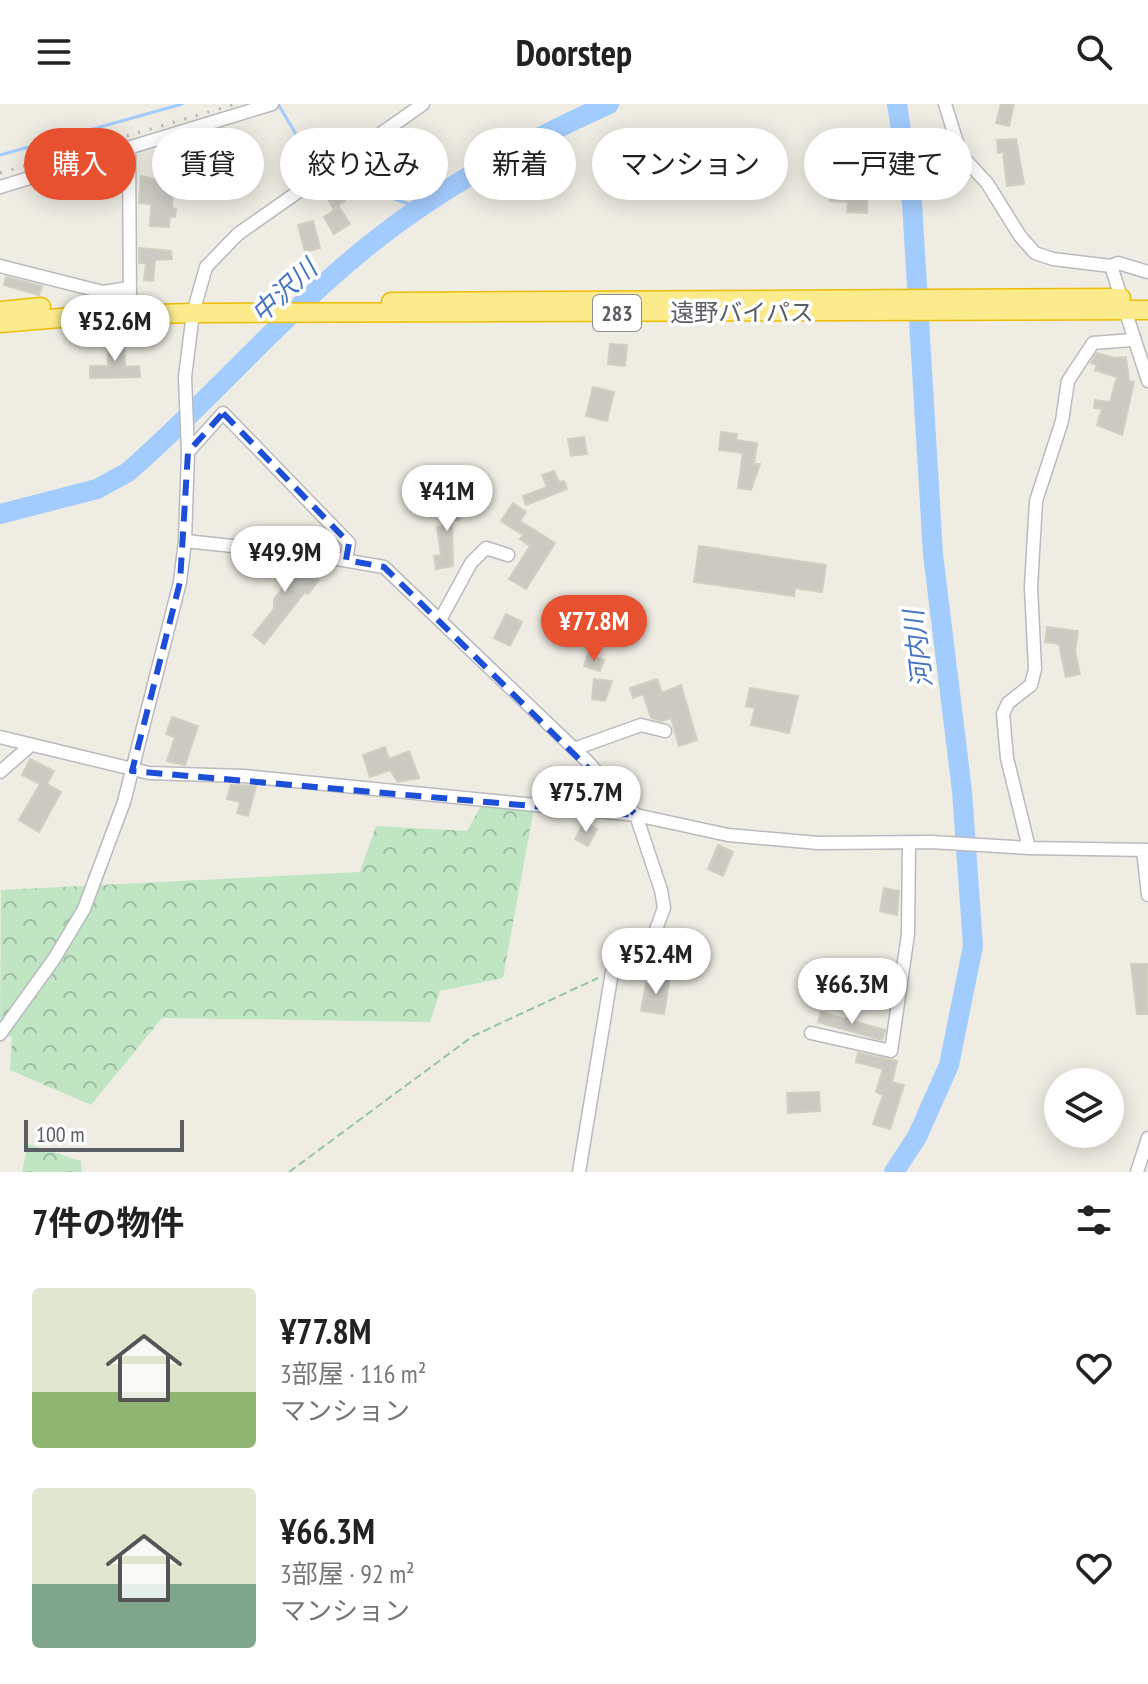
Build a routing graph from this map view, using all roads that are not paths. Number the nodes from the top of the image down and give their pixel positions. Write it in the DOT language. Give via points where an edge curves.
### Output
graph roads {
  1 [pos="272,104"];
  2 [pos="423,104"];
  3 [pos="945,104"];
  4 [pos="136,148"];
  5 [pos="24,180"];
  6 [pos="0,187"];
  7 [pos="131,200"];
  8 [pos="0,266"];
  9 [pos="1111,266"];
  10 [pos="1148,272"];
  11 [pos="129,296"];
  12 [pos="1148,297"];
  13 [pos="1123,304"];
  14 [pos="194,308"];
  15 [pos="1148,310"];
  16 [pos="0,311"];
  17 [pos="0,323"];
  18 [pos="1132,340"];
  19 [pos="1148,381"];
  20 [pos="188,452"];
  21 [pos="185,541"];
  22 [pos="508,555"];
  23 [pos="346,560"];
  24 [pos="440,620"];
  25 [pos="665,731"];
  26 [pos="0,737"];
  27 [pos="31,745"];
  28 [pos="574,749"];
  29 [pos="132,771"];
  30 [pos="0,772"];
  31 [pos="636,815"];
  32 [pos="909,842"];
  33 [pos="1023,847"];
  34 [pos="1146,850"];
  35 [pos="1148,895"];
  36 [pos="811,1033"];
  37 [pos="0,1034"];
  38 [pos="1148,1138"];
  39 [pos="579,1172"];
  40 [pos="1137,1172"];
  1 -- 4 [label="street"];
  2 -- 14 [label="street" via="238,234 206,267"];
  3 -- 9 [label="street" via="961,155 1035,253"];
  5 -- 6 [label="street"];
  7 -- 11 [label="street"];
  8 -- 11 [label="street"];
  9 -- 10 [label="street" via="1118,263"];
  9 -- 13 [label="street"];
  11 -- 14 [label="highway, 283"];
  11 -- 16 [label="highway, 283"];
  12 -- 13 [label="highway, 遠野バイパス / 283"];
  13 -- 14 [label="highway, 遠野バイパス / 283"];
  13 -- 15 [label="highway, 遠野バイパス / 283"];
  13 -- 18 [label="street"];
  14 -- 17 [label="highway, 283"];
  14 -- 20 [label="street" via="185,377"];
  18 -- 19 [label="street"];
  18 -- 33 [label="street" via="1093,343 1068,381 1062,421 1036,501 1031,587 1035,669 1031,685 1008,703 1002,728"];
  20 -- 21 [label="street"];
  20 -- 23 [label="street" via="223,413 349,543"];
  21 -- 23 [label="street"];
  21 -- 29 [label="street" via="169,635"];
  22 -- 24 [label="street" via="486,548 471,563"];
  23 -- 24 [label="street" via="384,567"];
  24 -- 28 [label="street"];
  25 -- 28 [label="street" via="641,725"];
  26 -- 27 [label="street"];
  27 -- 29 [label="street"];
  27 -- 30 [label="street"];
  28 -- 31 [label="street"];
  29 -- 31 [label="street" via="244,776"];
  29 -- 37 [label="street" via="84,909"];
  31 -- 32 [label="street" via="728,835 818,843"];
  31 -- 39 [label="street" via="664,908 654,935 612,972"];
  32 -- 33 [label="street"];
  32 -- 36 [label="street" via="908,934 891,1051"];
  33 -- 34 [label="street"];
  34 -- 35 [label="street"];
  38 -- 40 [label="street"];
}
